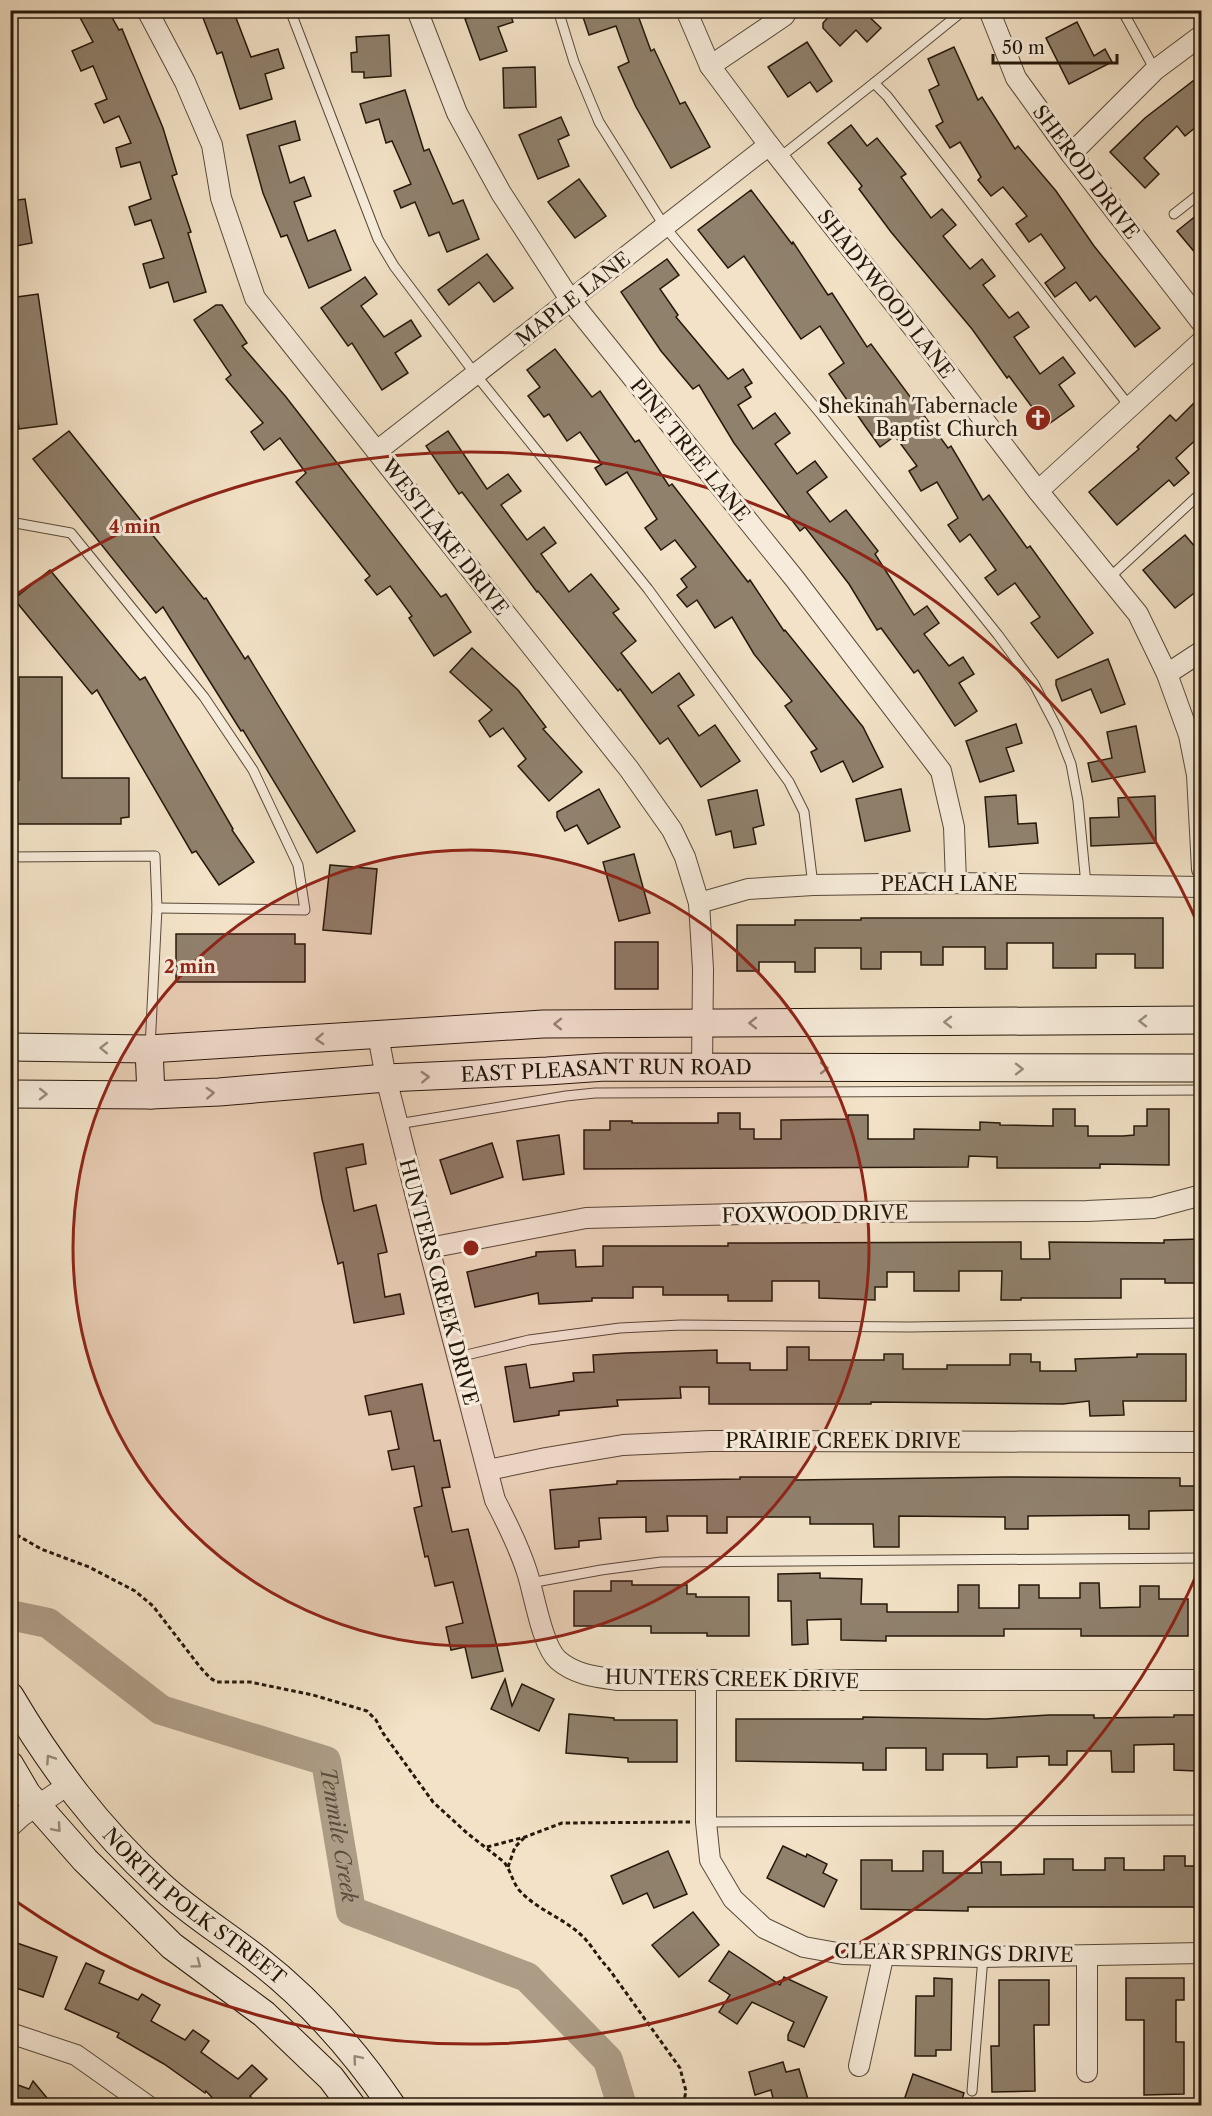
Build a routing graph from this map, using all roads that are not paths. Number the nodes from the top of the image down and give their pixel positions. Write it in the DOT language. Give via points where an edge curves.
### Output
graph roads {
  1 [pos="147,10"];
  2 [pos="290,10"];
  3 [pos="417,10"];
  4 [pos="558,10"];
  5 [pos="686,10"];
  6 [pos="788,10"];
  7 [pos="964,10"];
  8 [pos="989,10"];
  9 [pos="1122,10"];
  10 [pos="1202,35"];
  11 [pos="710,66"];
  12 [pos="1155,70"];
  13 [pos="874,83"];
  14 [pos="774,151"];
  15 [pos="1071,154"];
  16 [pos="1202,192"];
  17 [pos="1174,214"];
  18 [pos="665,227"];
  19 [pos="571,301"];
  20 [pos="1202,322"];
  21 [pos="1202,341"];
  22 [pos="476,375"];
  23 [pos="1130,407"];
  24 [pos="377,452"];
  25 [pos="1038,491"];
  26 [pos="1202,492"];
  27 [pos="10,522"];
  28 [pos="1108,578"];
  29 [pos="1202,651"];
  30 [pos="1167,674"];
  31 [pos="1199,774"];
  32 [pos="10,857"];
  33 [pos="1202,869"];
  34 [pos="956,883"];
  35 [pos="813,885"];
  36 [pos="1086,885"];
  37 [pos="1202,887"];
  38 [pos="699,903"];
  39 [pos="157,908"];
  40 [pos="1202,1020"];
  41 [pos="702,1024"];
  42 [pos="378,1035"];
  43 [pos="10,1047"];
  44 [pos="150,1049"];
  45 [pos="702,1068"];
  46 [pos="1202,1068"];
  47 [pos="386,1078"];
  48 [pos="1202,1090"];
  49 [pos="10,1094"];
  50 [pos="151,1095"];
  51 [pos="398,1124"];
  52 [pos="1202,1195"];
  53 [pos="429,1248"];
  54 [pos="1202,1323"];
  55 [pos="458,1357"];
  56 [pos="1202,1442"];
  57 [pos="488,1470"];
  58 [pos="1202,1558"];
  59 [pos="530,1583"];
  60 [pos="706,1680"];
  61 [pos="1202,1680"];
  62 [pos="10,1696"];
  63 [pos="10,1765"];
  64 [pos="68,1785"];
  65 [pos="38,1806"];
  66 [pos="1202,1820"];
  67 [pos="706,1822"];
  68 [pos="10,1827"];
  69 [pos="884,1953"];
  70 [pos="1202,1953"];
  71 [pos="1087,1956"];
  72 [pos="983,1957"];
  73 [pos="1202,1999"];
  74 [pos="10,2033"];
  75 [pos="859,2066"];
  76 [pos="1201,2071"];
  77 [pos="1088,2072"];
  78 [pos="972,2091"];
  79 [pos="135,2102"];
  80 [pos="352,2106"];
  81 [pos="392,2106"];
  1 -- 24 [label="street, WESTLAKE DRIVE" via="212,145 221,198 255,297"];
  2 -- 22 [label="lane" via="378,239"];
  3 -- 19 [label="street, PINE TREE LANE" via="457,113 501,193"];
  4 -- 18 [label="lane" via="599,122"];
  5 -- 11 [label="street, SHADYWOOD LANE"];
  6 -- 11 [label="street"];
  7 -- 13 [label="lane"];
  8 -- 15 [label="street, SHEROD DRIVE" via="1016,78"];
  9 -- 12 [label="lane"];
  10 -- 12 [label="street"];
  11 -- 14 [label="street, SHADYWOOD LANE"];
  12 -- 15 [label="street"];
  13 -- 14 [label="lane"];
  13 -- 23 [label="lane"];
  14 -- 18 [label="street, MAPLE LANE"];
  14 -- 25 [label="street, SHADYWOOD LANE"];
  15 -- 20 [label="street, SHEROD DRIVE"];
  16 -- 17 [label="lane"];
  18 -- 19 [label="street, MAPLE LANE"];
  18 -- 36 [label="lane" via="827,422 1034,684 1071,764"];
  19 -- 22 [label="street, MAPLE LANE"];
  19 -- 34 [label="street, PINE TREE LANE" via="794,578 941,771 954,827"];
  21 -- 23 [label="street"];
  22 -- 24 [label="street, MAPLE LANE"];
  22 -- 35 [label="lane" via="648,589 789,782 804,812"];
  23 -- 25 [label="street"];
  24 -- 38 [label="street, WESTLAKE DRIVE" via="641,786 672,830"];
  25 -- 28 [label="street, SHADYWOOD LANE"];
  26 -- 28 [label="lane"];
  27 -- 39 [label="lane" via="71,533 204,697 253,770 298,865 305,910"];
  28 -- 30 [label="street, SHADYWOOD LANE" via="1138,614"];
  29 -- 30 [label="street"];
  30 -- 31 [label="street, SHADYWOOD LANE"];
  31 -- 33 [label="street, SHADYWOOD LANE"];
  32 -- 39 [label="lane" via="155,856"];
  34 -- 35 [label="street, PEACH LANE"];
  34 -- 36 [label="street, PEACH LANE"];
  35 -- 38 [label="street, PEACH LANE" via="748,889"];
  36 -- 37 [label="street, PEACH LANE"];
  38 -- 41 [label="street, WESTLAKE DRIVE"];
  39 -- 44 [label="lane"];
  40 -- 41 [label="main road, one-way"];
  41 -- 42 [label="main road, one-way" via="543,1024"];
  41 -- 45 [label="street, WESTLAKE DRIVE"];
  42 -- 44 [label="main road, one-way"];
  42 -- 47 [label="street, HUNTERS CREEK DRIVE"];
  44 -- 43 [label="main road, one-way"];
  44 -- 50 [label="main road"];
  45 -- 46 [label="main road, EAST PLEASANT RUN ROAD, one-way"];
  47 -- 45 [label="main road, EAST PLEASANT RUN ROAD, one-way" via="605,1067"];
  50 -- 47 [label="main road, EAST PLEASANT RUN ROAD, one-way"];
  47 -- 51 [label="street, HUNTERS CREEK DRIVE"];
  48 -- 51 [label="lane" via="595,1092"];
  49 -- 50 [label="main road, EAST PLEASANT RUN ROAD, one-way"];
  51 -- 53 [label="street, HUNTERS CREEK DRIVE"];
  52 -- 53 [label="street, FOXWOOD DRIVE" via="1153,1208 1088,1211 586,1218"];
  53 -- 55 [label="street, HUNTERS CREEK DRIVE"];
  54 -- 55 [label="lane" via="681,1325 620,1328 529,1340"];
  55 -- 57 [label="street, HUNTERS CREEK DRIVE"];
  56 -- 57 [label="street, PRAIRIE CREEK DRIVE" via="710,1441 623,1445"];
  57 -- 59 [label="street, HUNTERS CREEK DRIVE" via="495,1500"];
  58 -- 59 [label="lane" via="661,1562"];
  59 -- 60 [label="street, HUNTERS CREEK DRIVE" via="548,1644 555,1658 572,1670 618,1680"];
  60 -- 61 [label="street, HUNTERS CREEK DRIVE"];
  60 -- 67 [label="street, CLEAR SPRINGS DRIVE"];
  64 -- 62 [label="main road, NORTH POLK STREET, one-way"];
  63 -- 65 [label="main road, NORTH POLK STREET"];
  64 -- 65 [label="street"];
  81 -- 64 [label="main road, NORTH POLK STREET, one-way" via="320,2013 259,1960 161,1886 113,1839"];
  65 -- 68 [label="street"];
  65 -- 80 [label="main road, NORTH POLK STREET, one-way" via="85,1860 172,1946 264,2014 331,2078"];
  66 -- 67 [label="lane"];
  67 -- 69 [label="street, CLEAR SPRINGS DRIVE" via="710,1860 733,1899 764,1928 804,1947 843,1954"];
  69 -- 72 [label="street, CLEAR SPRINGS DRIVE"];
  69 -- 75 [label="street"];
  70 -- 71 [label="street, CLEAR SPRINGS DRIVE"];
  71 -- 72 [label="street, CLEAR SPRINGS DRIVE"];
  71 -- 77 [label="street"];
  72 -- 78 [label="lane"];
  73 -- 76 [label="lane"];
  74 -- 79 [label="street" via="76,2055"];
}
